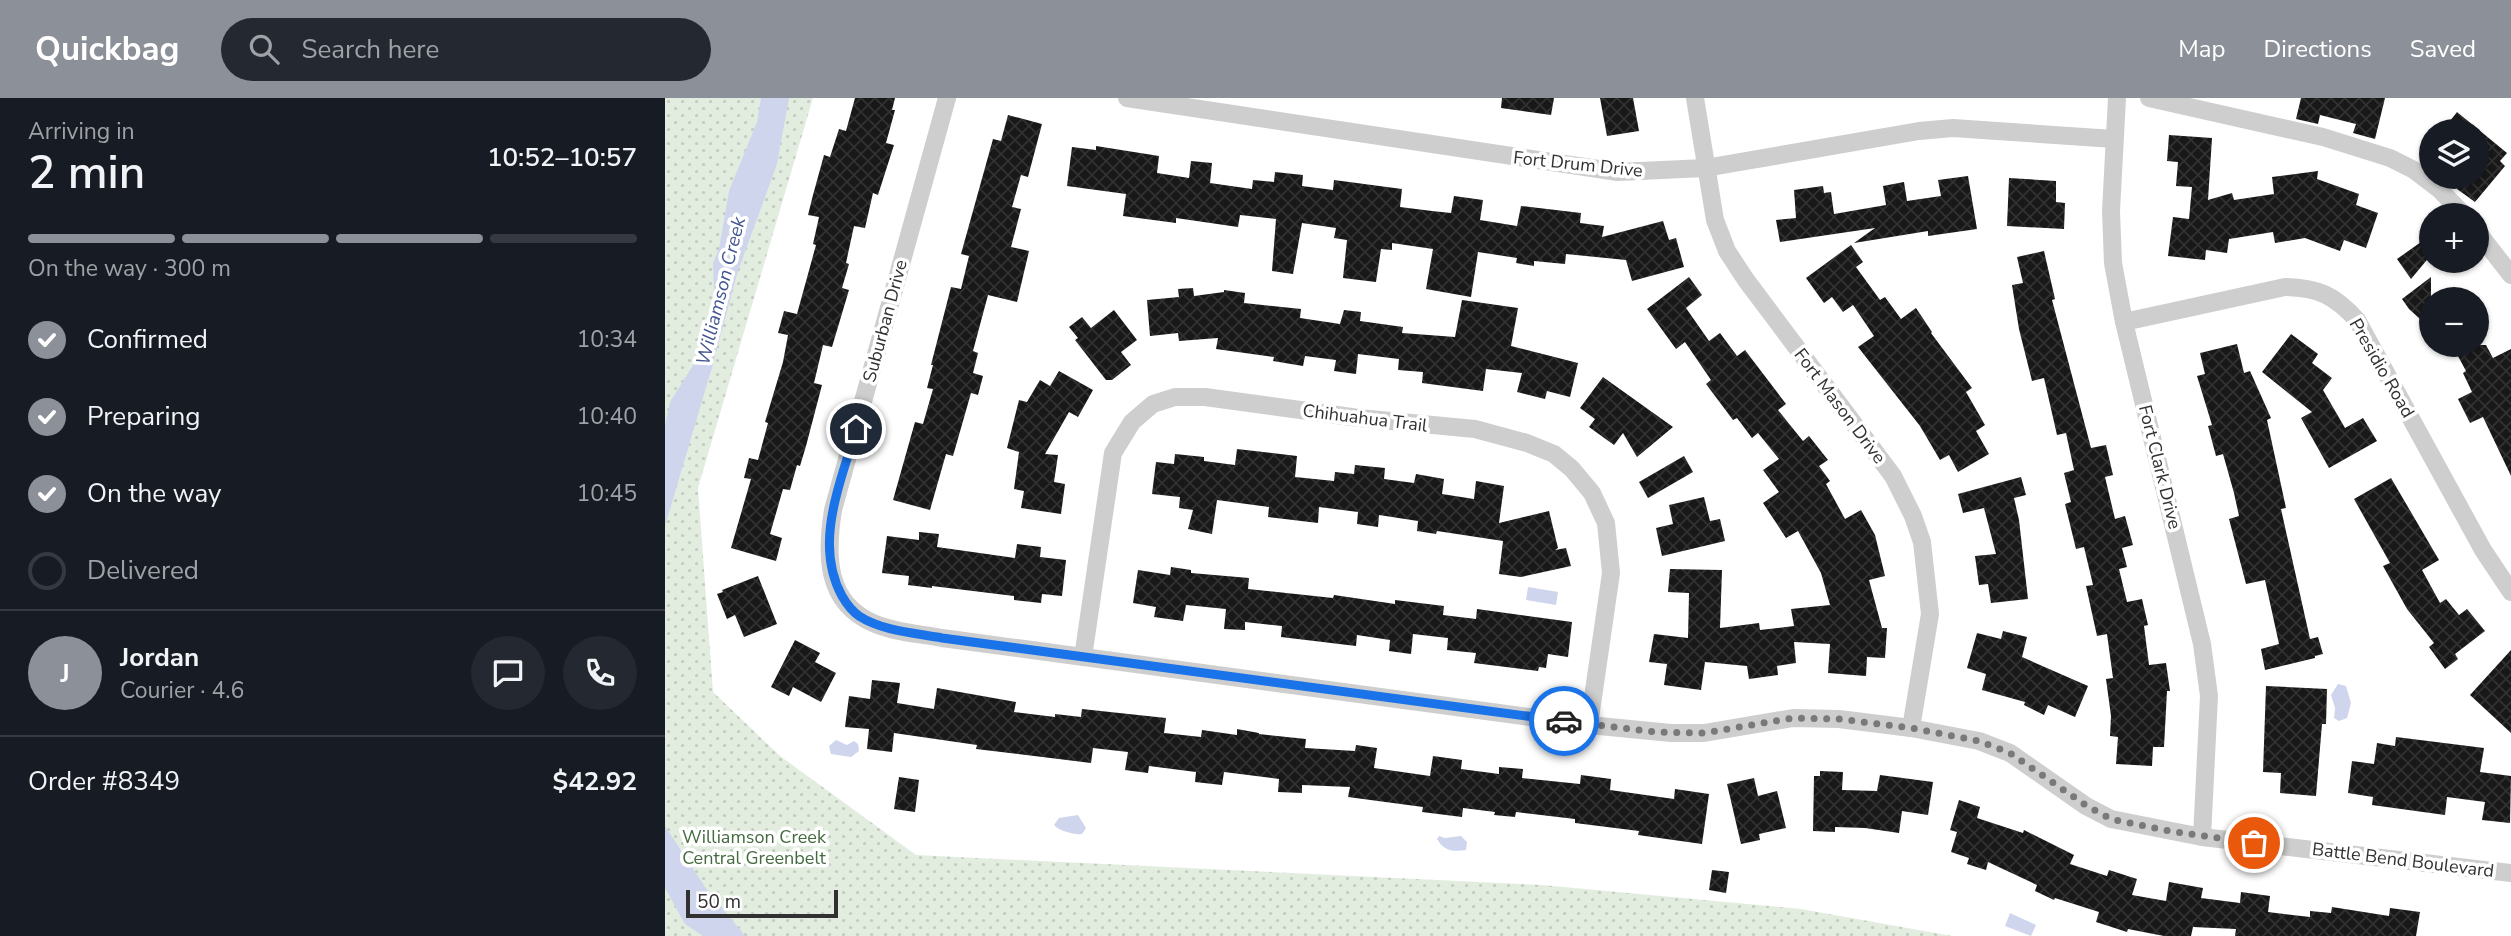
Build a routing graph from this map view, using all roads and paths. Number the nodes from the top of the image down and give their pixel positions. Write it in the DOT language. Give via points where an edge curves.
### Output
graph roads {
  1 [pos="947,98"];
  2 [pos="1127,98"];
  3 [pos="1695,98"];
  4 [pos="2117,98"];
  5 [pos="2148,98"];
  6 [pos="1244,106"];
  7 [pos="2114,139"];
  8 [pos="1705,168"];
  9 [pos="2452,203"];
  10 [pos="2489,247"];
  11 [pos="2511,275"];
  12 [pos="2124,322"];
  13 [pos="836,586"];
  14 [pos="2511,592"];
  15 [pos="1083,657"];
  16 [pos="1589,724"];
  17 [pos="1911,728"];
  18 [pos="2202,837"];
  19 [pos="2511,873"];
  1 -- 13 [label="street, Suburban Drive" via="833,510 828,559"];
  2 -- 6 [label="street, Fort Drum Drive"];
  3 -- 8 [label="street, Fort Mason Drive"];
  4 -- 7 [label="street, Fort Clark Drive"];
  5 -- 9 [label="street" via="2323,137 2390,158 2414,170"];
  6 -- 8 [label="street, Fort Drum Drive" via="1618,172"];
  7 -- 8 [label="street, Fort Drum Drive" via="1953,128"];
  7 -- 12 [label="street, Fort Clark Drive" via="2113,263"];
  8 -- 17 [label="street, Fort Mason Drive" via="1715,220 1727,251 1893,476 1913,516 1922,542 1930,614"];
  10 -- 11 [label="street"];
  12 -- 14 [label="street, Presidio Road" via="2285,287 2323,292 2342,304 2357,320 2483,550"];
  12 -- 18 [label="street, Fort Clark Drive" via="2202,644 2209,695"];
  13 -- 15 [label="street, Battle Bend Boulevard" via="856,615 876,624"];
  15 -- 16 [label="street, Battle Bend Boulevard"];
  15 -- 16 [label="street, Chihuahua Trail" via="1113,453 1132,422 1153,404 1175,397 1205,397 1475,429 1554,454 1592,493 1607,523 1611,573"];
  16 -- 17 [label="street, Battle Bend Boulevard" via="1704,733 1793,718"];
  17 -- 18 [label="street, Battle Bend Boulevard" via="1979,741 2010,753 2111,819"];
  18 -- 19 [label="street, Battle Bend Boulevard"];
}
